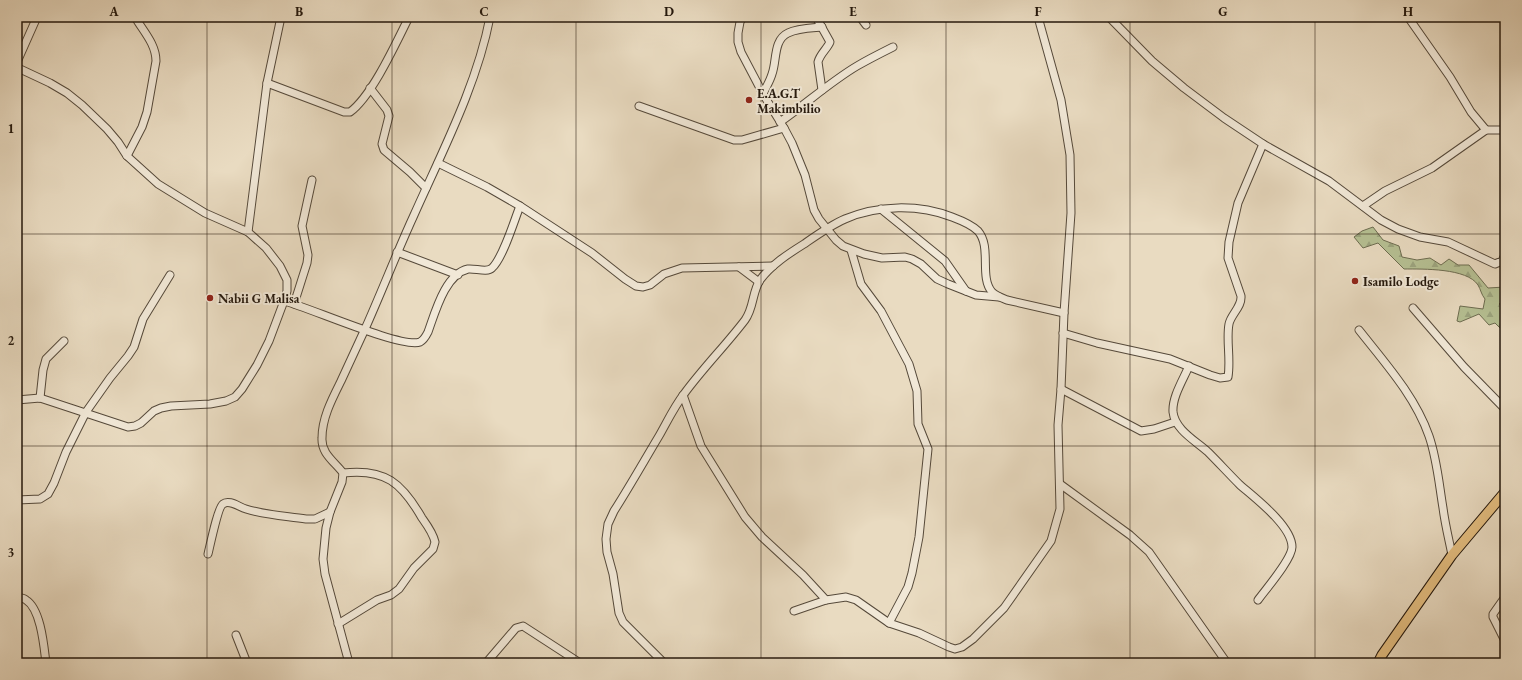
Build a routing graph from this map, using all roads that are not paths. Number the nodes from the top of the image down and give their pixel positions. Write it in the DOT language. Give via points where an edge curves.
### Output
graph roads {
  1 [pos="37,17"];
  2 [pos="134,17"];
  3 [pos="281,17"];
  4 [pos="409,17"];
  5 [pos="490,17"];
  6 [pos="743,17"];
  7 [pos="816,17"];
  8 [pos="860,17"];
  9 [pos="1038,17"];
  10 [pos="1109,17"];
  11 [pos="1408,17"];
  12 [pos="866,25"];
  13 [pos="822,27"];
  14 [pos="893,47"];
  15 [pos="18,69"];
  16 [pos="267,83"];
  17 [pos="370,88"];
  18 [pos="822,90"];
  19 [pos="763,94"];
  20 [pos="639,106"];
  21 [pos="780,122"];
  22 [pos="784,128"];
  23 [pos="1486,130"];
  24 [pos="1505,130"];
  25 [pos="1262,144"];
  26 [pos="127,156"];
  27 [pos="438,163"];
  28 [pos="312,180"];
  29 [pos="426,188"];
  30 [pos="520,206"];
  31 [pos="1363,206"];
  32 [pos="881,209"];
  33 [pos="827,228"];
  34 [pos="248,232"];
  35 [pos="851,250"];
  36 [pos="397,252"];
  37 [pos="1505,256"];
  38 [pos="773,266"];
  39 [pos="739,267"];
  40 [pos="170,275"];
  41 [pos="458,275"];
  42 [pos="759,282"];
  43 [pos="966,291"];
  44 [pos="999,297"];
  45 [pos="284,301"];
  46 [pos="294,304"];
  47 [pos="1413,308"];
  48 [pos="1064,313"];
  49 [pos="364,330"];
  50 [pos="1359,330"];
  51 [pos="1063,333"];
  52 [pos="64,341"];
  53 [pos="1189,366"];
  54 [pos="1061,390"];
  55 [pos="683,395"];
  56 [pos="40,398"];
  57 [pos="17,400"];
  58 [pos="1505,409"];
  59 [pos="86,412"];
  60 [pos="1175,422"];
  61 [pos="343,473"];
  62 [pos="1060,484"];
  63 [pos="1505,492"];
  64 [pos="17,500"];
  65 [pos="330,512"];
  66 [pos="208,554"];
  67 [pos="1452,555"];
  68 [pos="17,597"];
  69 [pos="1505,597"];
  70 [pos="826,600"];
  71 [pos="1258,600"];
  72 [pos="794,611"];
  73 [pos="889,623"];
  74 [pos="338,624"];
  75 [pos="236,635"];
  76 [pos="1505,641"];
  77 [pos="46,663"];
  78 [pos="247,663"];
  79 [pos="347,663"];
  80 [pos="486,663"];
  81 [pos="580,663"];
  82 [pos="664,663"];
  83 [pos="1227,663"];
  84 [pos="1378,663"];
  1 -- 15 [label="street" via="18,62"];
  2 -- 26 [label="street" via="156,53 156,61 147,112"];
  3 -- 16 [label="street"];
  4 -- 17 [label="street"];
  5 -- 27 [label="street" via="468,90"];
  6 -- 19 [label="street" via="738,42"];
  7 -- 13 [label="street"];
  8 -- 12 [label="street"];
  9 -- 48 [label="street" via="1061,100 1070,155 1071,214"];
  10 -- 25 [label="street" via="1152,61 1184,88"];
  11 -- 23 [label="street" via="1471,112"];
  13 -- 18 [label="street" via="830,42 818,62"];
  13 -- 19 [label="street" via="790,32 783,37 777,46 772,75"];
  14 -- 18 [label="street" via="857,66"];
  15 -- 26 [label="street" via="67,93 108,129"];
  16 -- 17 [label="street" via="344,112 350,112 355,108"];
  16 -- 34 [label="street"];
  17 -- 29 [label="street" via="389,116 382,144 384,150"];
  18 -- 21 [label="street"];
  19 -- 21 [label="street"];
  20 -- 22 [label="street" via="734,140"];
  21 -- 22 [label="street"];
  22 -- 33 [label="street" via="805,175 814,210"];
  23 -- 24 [label="street"];
  23 -- 31 [label="street" via="1432,168 1385,191"];
  25 -- 31 [label="street" via="1329,181"];
  25 -- 53 [label="street" via="1238,204 1229,242 1228,258 1241,301 1229,324 1228,377 1220,378"];
  26 -- 34 [label="street" via="177,197"];
  27 -- 29 [label="street"];
  27 -- 30 [label="street"];
  28 -- 46 [label="street" via="302,226 308,255 307,263"];
  29 -- 36 [label="street"];
  30 -- 39 [label="street" via="592,253 636,286 650,285 664,274 682,268"];
  30 -- 41 [label="street" via="500,257 493,268 466,270"];
  31 -- 37 [label="street" via="1398,229 1420,237 1448,242 1495,264 1502,261"];
  32 -- 33 [label="street" via="856,215"];
  32 -- 43 [label="street" via="945,261"];
  32 -- 44 [label="street" via="913,207 931,210 968,224 978,232 984,242 988,285"];
  33 -- 35 [label="street" via="843,246"];
  33 -- 38 [label="street"];
  34 -- 45 [label="street" via="266,248 280,266 287,280"];
  35 -- 43 [label="street" via="874,257 912,259 937,279"];
  35 -- 73 [label="street" via="861,284 886,320 909,364 917,391 918,424 928,449 919,537 912,573 908,587"];
  36 -- 41 [label="street"];
  36 -- 49 [label="street"];
  38 -- 39 [label="street"];
  38 -- 42 [label="street"];
  39 -- 42 [label="street"];
  40 -- 59 [label="street" via="143,319 134,347"];
  41 -- 49 [label="street" via="442,295 428,332 420,342"];
  42 -- 55 [label="street" via="752,308 746,319"];
  43 -- 44 [label="street" via="976,295"];
  44 -- 48 [label="street"];
  45 -- 46 [label="street"];
  45 -- 59 [label="street" via="257,365 234,397 210,404 161,408 133,426"];
  46 -- 49 [label="street"];
  47 -- 58 [label="street" via="1464,367"];
  48 -- 51 [label="street"];
  49 -- 61 [label="street" via="328,407 323,425 322,445"];
  50 -- 67 [label="street" via="1415,406 1430,437"];
  51 -- 53 [label="street"];
  51 -- 54 [label="street"];
  52 -- 56 [label="street" via="46,359"];
  53 -- 60 [label="street" via="1175,398"];
  54 -- 60 [label="street" via="1141,431"];
  54 -- 62 [label="street" via="1058,425"];
  55 -- 70 [label="street" via="701,446 745,517"];
  55 -- 82 [label="street" via="614,511 608,524 606,539 619,613 623,622"];
  56 -- 57 [label="street"];
  56 -- 59 [label="street"];
  59 -- 64 [label="street" via="48,494 40,499"];
  60 -- 71 [label="street" via="1268,509 1291,538 1292,548 1288,557"];
  61 -- 65 [label="street"];
  61 -- 74 [label="street" via="359,471 375,474 400,486 420,514 435,542 433,548 399,589"];
  62 -- 73 [label="street" via="1060,509 1052,541 1004,608 973,639 962,647 949,648 919,633"];
  62 -- 83 [label="street" via="1149,552"];
  63 -- 67 [label="main road"];
  65 -- 66 [label="street" via="315,519 306,519 259,512 224,503 219,511"];
  65 -- 74 [label="street" via="323,559"];
  67 -- 84 [label="main road"];
  68 -- 77 [label="street" via="26,600 33,607 41,629"];
  69 -- 76 [label="street" via="1495,610 1494,617"];
  70 -- 72 [label="street"];
  70 -- 73 [label="street" via="846,597 856,600"];
  74 -- 79 [label="street"];
  75 -- 78 [label="street"];
  80 -- 81 [label="street" via="520,626"];
}
